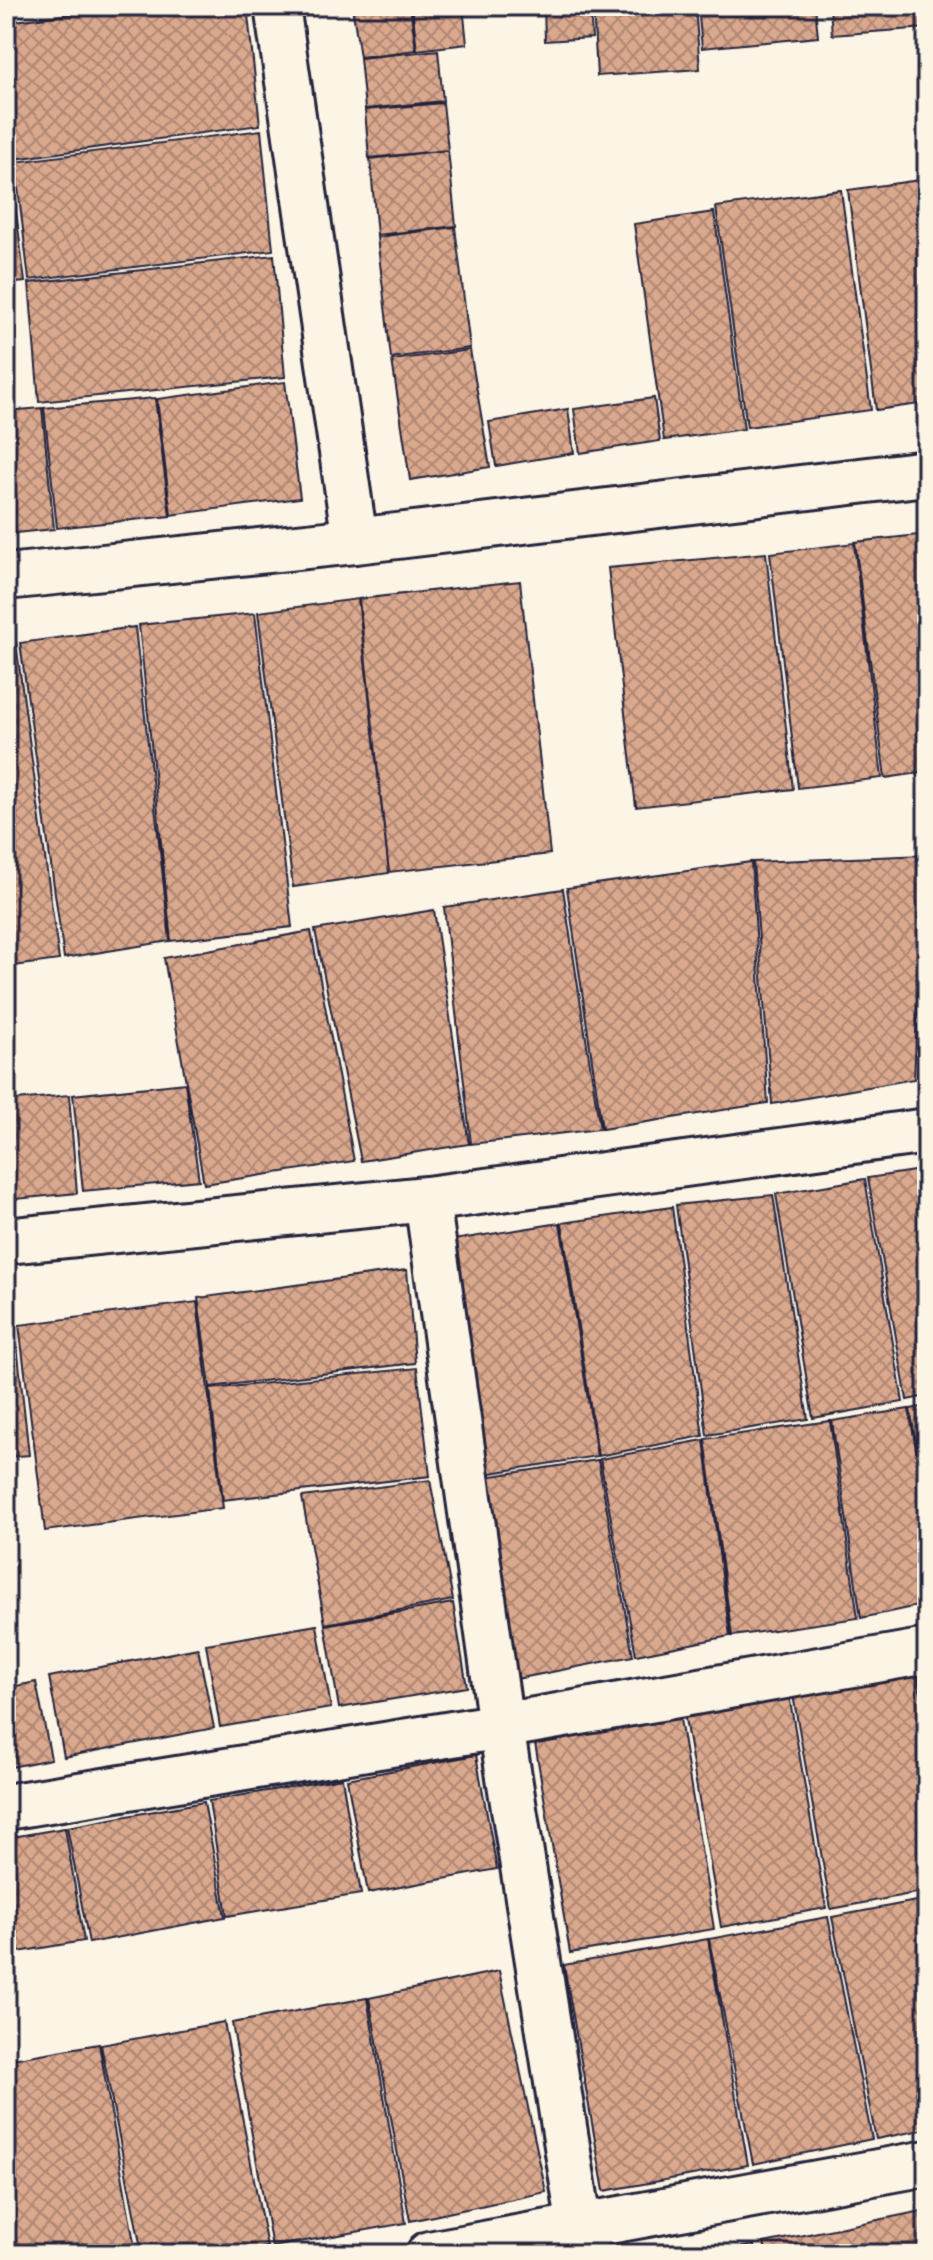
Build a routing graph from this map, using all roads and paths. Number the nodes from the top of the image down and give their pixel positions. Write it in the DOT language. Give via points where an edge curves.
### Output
graph roads {
  1 [pos="277,6"];
  2 [pos="927,473"];
  3 [pos="355,541"];
  4 [pos="6,577"];
  5 [pos="927,1131"];
  6 [pos="427,1199"];
  7 [pos="6,1241"];
  8 [pos="927,1651"];
  9 [pos="501,1726"];
  10 [pos="6,1807"];
  11 [pos="927,2163"];
  12 [pos="582,2241"];
  13 [pos="429,2254"];
  1 -- 3 [label="street"];
  2 -- 3 [label="street"];
  3 -- 4 [label="street"];
  5 -- 6 [label="street"];
  6 -- 7 [label="street"];
  6 -- 9 [label="street"];
  8 -- 9 [label="street"];
  9 -- 10 [label="street"];
  9 -- 12 [label="street"];
  11 -- 12 [label="street"];
  12 -- 13 [label="street"];
}
